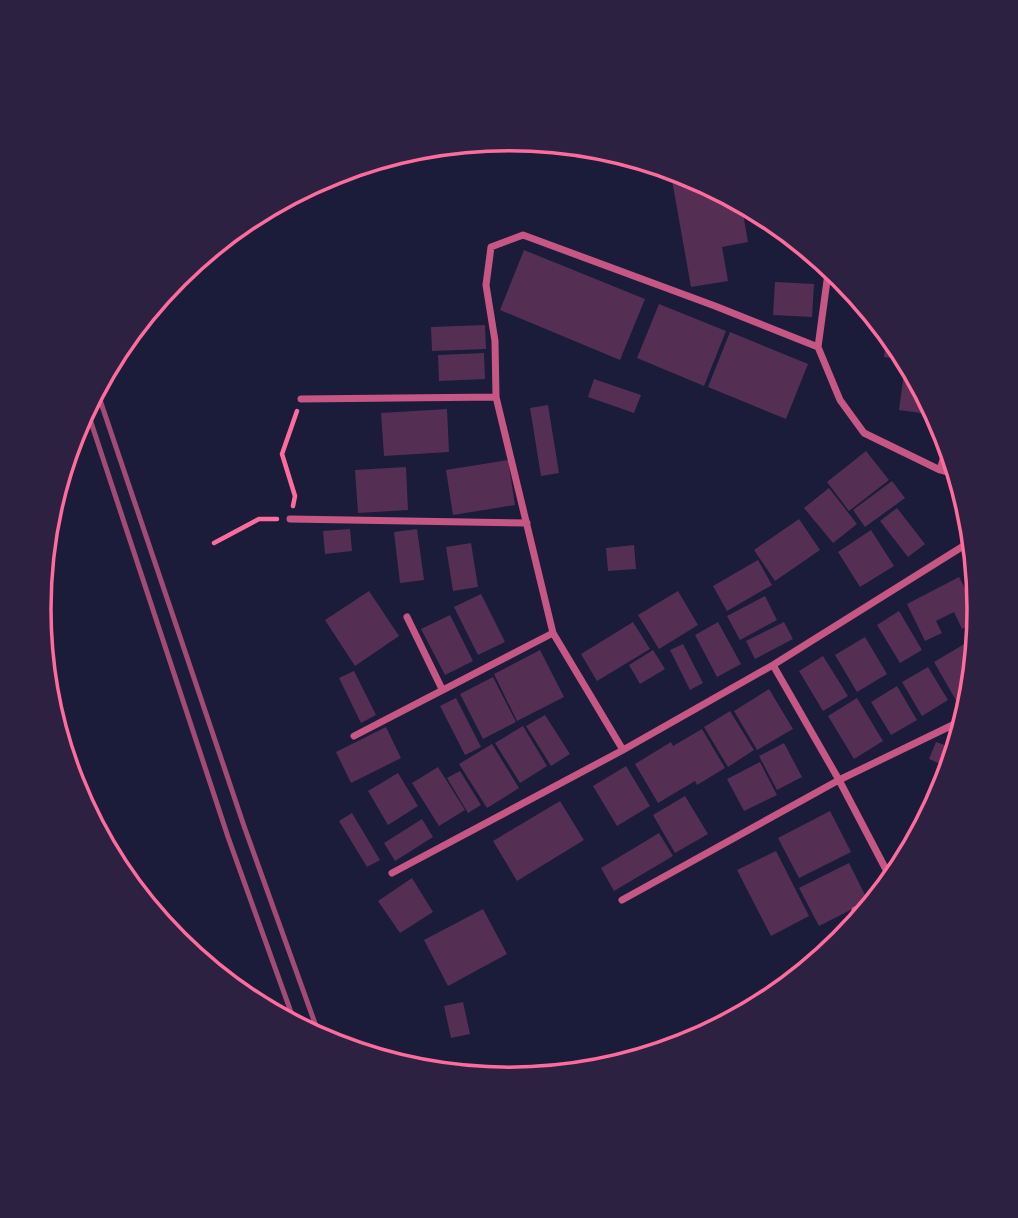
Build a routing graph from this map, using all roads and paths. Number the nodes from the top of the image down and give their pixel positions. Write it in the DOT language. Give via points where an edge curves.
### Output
graph roads {
  1 [pos="827,279"];
  2 [pos="818,347"];
  3 [pos="496,397"];
  4 [pos="301,399"];
  5 [pos="943,461"];
  6 [pos="940,470"];
  7 [pos="946,472"];
  8 [pos="290,519"];
  9 [pos="527,523"];
  10 [pos="214,543"];
  11 [pos="963,547"];
  12 [pos="407,617"];
  13 [pos="553,634"];
  14 [pos="773,665"];
  15 [pos="442,689"];
  16 [pos="953,725"];
  17 [pos="354,736"];
  18 [pos="623,750"];
  19 [pos="839,780"];
  20 [pos="886,870"];
  21 [pos="392,873"];
  22 [pos="622,900"];
  1 -- 2 [label="street"];
  2 -- 3 [label="street" via="523,236 491,247 486,285 495,341"];
  2 -- 6 [label="street" via="840,400 864,433"];
  3 -- 4 [label="street"];
  3 -- 9 [label="street"];
  4 -- 8 [label="path" via="282,454 295,496"];
  5 -- 6 [label="street"];
  6 -- 7 [label="street"];
  8 -- 9 [label="street"];
  8 -- 10 [label="path" via="259,519"];
  9 -- 13 [label="street"];
  11 -- 14 [label="street"];
  12 -- 15 [label="street"];
  13 -- 15 [label="street"];
  13 -- 18 [label="street"];
  14 -- 18 [label="street"];
  14 -- 19 [label="street"];
  15 -- 17 [label="street"];
  16 -- 19 [label="street"];
  18 -- 21 [label="street"];
  19 -- 20 [label="street"];
  19 -- 22 [label="street"];
}
